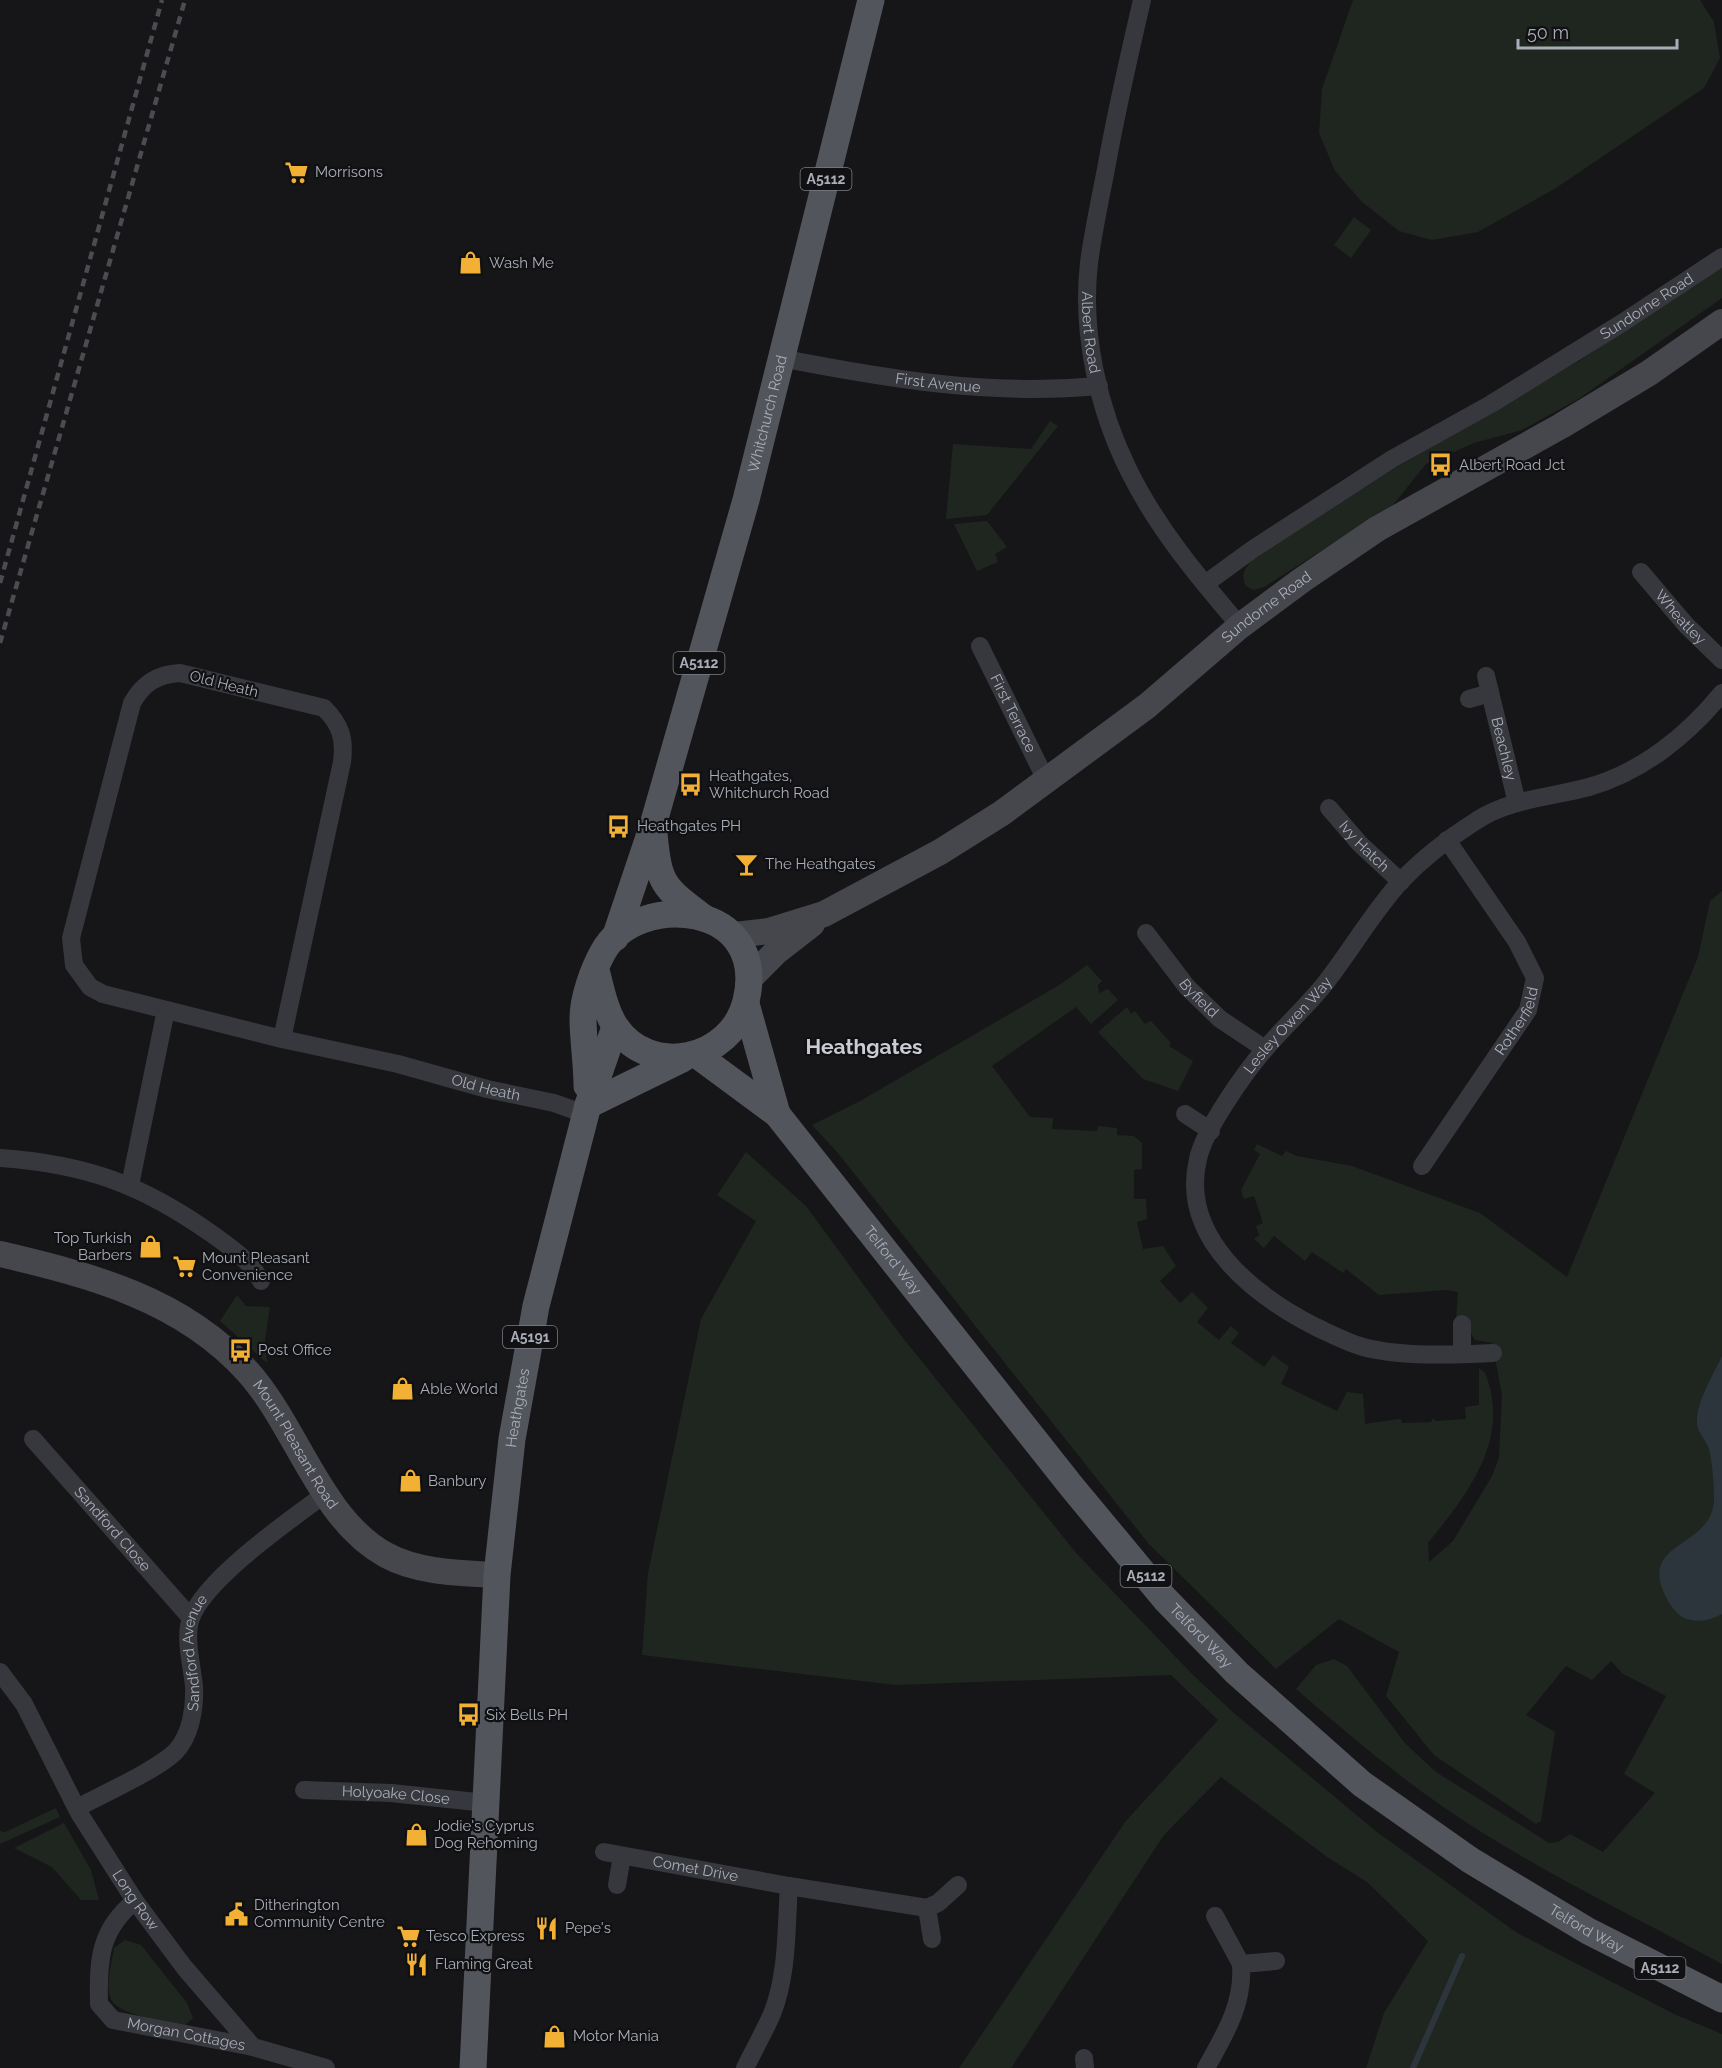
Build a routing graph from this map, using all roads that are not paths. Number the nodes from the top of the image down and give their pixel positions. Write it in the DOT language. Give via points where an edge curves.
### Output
graph roads {
  1 [pos="871,0"];
  2 [pos="1142,0"];
  3 [pos="1722,257"];
  4 [pos="1722,322"];
  5 [pos="780,358"];
  6 [pos="1099,386"];
  7 [pos="1641,572"];
  8 [pos="1205,584"];
  9 [pos="1240,626"];
  10 [pos="980,646"];
  11 [pos="1722,660"];
  12 [pos="1722,693"];
  13 [pos="1469,699"];
  14 [pos="1046,780"];
  15 [pos="1517,803"];
  16 [pos="1329,808"];
  17 [pos="653,825"];
  18 [pos="1447,840"];
  19 [pos="1401,882"];
  20 [pos="824,914"];
  21 [pos="704,918"];
  22 [pos="1146,933"];
  23 [pos="735,935"];
  24 [pos="615,938"];
  25 [pos="596,970"];
  26 [pos="748,992"];
  27 [pos="166,1010"];
  28 [pos="615,1027"];
  29 [pos="282,1039"];
  30 [pos="1265,1049"];
  31 [pos="690,1057"];
  32 [pos="586,1109"];
  33 [pos="777,1114"];
  34 [pos="1185,1114"];
  35 [pos="1211,1131"];
  36 [pos="0,1158"];
  37 [pos="1422,1166"];
  38 [pos="130,1185"];
  39 [pos="0,1254"];
  40 [pos="261,1281"];
  41 [pos="1462,1324"];
  42 [pos="1493,1353"];
  43 [pos="1462,1354"];
  44 [pos="33,1439"];
  45 [pos="325,1494"];
  46 [pos="497,1575"];
  47 [pos="191,1618"];
  48 [pos="0,1672"];
  49 [pos="304,1790"];
  50 [pos="486,1803"];
  51 [pos="77,1809"];
  52 [pos="604,1852"];
  53 [pos="622,1856"];
  54 [pos="617,1885"];
  55 [pos="958,1885"];
  56 [pos="789,1886"];
  57 [pos="135,1901"];
  58 [pos="927,1908"];
  59 [pos="1215,1916"];
  60 [pos="932,1938"];
  61 [pos="1276,1961"];
  62 [pos="1240,1964"];
  63 [pos="1722,2000"];
  64 [pos="253,2047"];
  65 [pos="326,2068"];
  66 [pos="473,2068"];
  67 [pos="746,2068"];
  68 [pos="1206,2068"];
  1 -- 5 [label="main road, Whitchurch Road / A5112"];
  2 -- 6 [label="street, Albert Road" via="1117,105 1089,264 1089,326"];
  3 -- 8 [label="street, Sundorne Road" via="1501,398 1392,459"];
  4 -- 9 [label="main road, Sundorne Road" via="1571,421 1377,529"];
  5 -- 6 [label="street, First Avenue" via="944,386 1045,391"];
  5 -- 17 [label="main road, Whitchurch Road / A5112" via="746,500"];
  6 -- 8 [label="street, Albert Road" via="1129,471 1161,526"];
  7 -- 11 [label="street, Wheatley" via="1648,594"];
  8 -- 9 [label="street, Albert Road"];
  9 -- 14 [label="main road, Sundorne Road" via="1148,706"];
  10 -- 14 [label="street, First Terrace"];
  12 -- 15 [label="street, Lesley Owen Way" via="1696,724 1640,765 1590,787"];
  13 -- 15 [label="street, Beachley" via="1488,684"];
  14 -- 20 [label="main road, Sundorne Road" via="940,852"];
  15 -- 18 [label="street, Lesley Owen Way" via="1480,818"];
  16 -- 19 [label="street, Ivy Hatch"];
  17 -- 21 [label="main road, Whitchurch Road / A5112" via="657,865 669,891"];
  17 -- 24 [label="main road, Whitchurch Road / A5112"];
  18 -- 19 [label="street, Lesley Owen Way"];
  18 -- 37 [label="street, Rotherfield" via="1517,942 1534,978 1528,1010"];
  19 -- 30 [label="street, Lesley Owen Way" via="1332,974"];
  20 -- 23 [label="main road, Sundorne Road" via="770,931"];
  20 -- 26 [label="main road, Sundorne Road" via="776,952"];
  21 -- 23 [label="main road, A5112"];
  21 -- 24 [label="main road, A5112" via="664,915 631,926"];
  22 -- 30 [label="street, Byfield" via="1187,987 1212,1011"];
  23 -- 26 [label="main road, A5112" via="747,959"];
  24 -- 25 [label="main road, A5112" via="603,952"];
  25 -- 28 [label="main road, A5112"];
  25 -- 32 [label="main road, A5191" via="583,1017"];
  26 -- 31 [label="main road" via="728,1036"];
  26 -- 33 [label="main road, Telford Way / A5112"];
  27 -- 29 [label="street, Old Heath"];
  27 -- 29 [label="street, Old Heath" via="90,987 74,965 71,938 132,703 146,684 168,673 180,673 324,708 336,720 342,734 342,762"];
  27 -- 38 [label="street"];
  28 -- 31 [label="main road, A5112" via="633,1045 656,1056"];
  28 -- 32 [label="main road, Heathgates / A5191"];
  29 -- 32 [label="street, Old Heath"];
  30 -- 35 [label="street, Lesley Owen Way"];
  31 -- 32 [label="main road"];
  31 -- 33 [label="main road, Telford Way / A5112"];
  32 -- 46 [label="main road, Heathgates / A5191" via="536,1306 512,1439"];
  33 -- 63 [label="main road, Telford Way / A5112" via="1080,1496 1165,1599 1238,1673 1362,1784 1470,1860 1588,1931"];
  34 -- 35 [label="street"];
  35 -- 43 [label="street, Lesley Owen Way" via="1198,1158 1200,1214 1232,1269 1306,1322 1345,1341 1391,1351"];
  36 -- 38 [label="street" via="39,1160 93,1171"];
  38 -- 40 [label="street" via="161,1200 227,1245 255,1270"];
  39 -- 45 [label="main road, Mount Pleasant Road" via="97,1278 154,1300 201,1331 247,1371 277,1409"];
  41 -- 43 [label="street"];
  42 -- 43 [label="street, Lesley Owen Way"];
  44 -- 47 [label="street, Sandford Close"];
  45 -- 46 [label="main road, Mount Pleasant Road" via="348,1525 387,1556 439,1571"];
  45 -- 47 [label="street, Sandford Avenue" via="245,1556"];
  46 -- 50 [label="main road, A5191"];
  47 -- 51 [label="street, Sandford Avenue" via="194,1696 190,1728 176,1751"];
  48 -- 51 [label="street, Long Row" via="24,1704"];
  49 -- 50 [label="street, Holyoake Close" via="391,1793"];
  50 -- 66 [label="main road, A5191"];
  51 -- 57 [label="street, Long Row"];
  52 -- 53 [label="street, Comet Drive"];
  53 -- 54 [label="street"];
  53 -- 56 [label="street, Comet Drive"];
  55 -- 58 [label="street"];
  56 -- 58 [label="street, Comet Drive"];
  56 -- 67 [label="street" via="780,1986"];
  57 -- 64 [label="street, Long Row"];
  57 -- 64 [label="street, Morgan Cottages" via="115,1919 98,1962 99,2004 113,2020"];
  58 -- 60 [label="street"];
  59 -- 62 [label="street"];
  61 -- 62 [label="street"];
  62 -- 68 [label="street" via="1240,1989 1232,2022"];
  64 -- 65 [label="street"];
}
